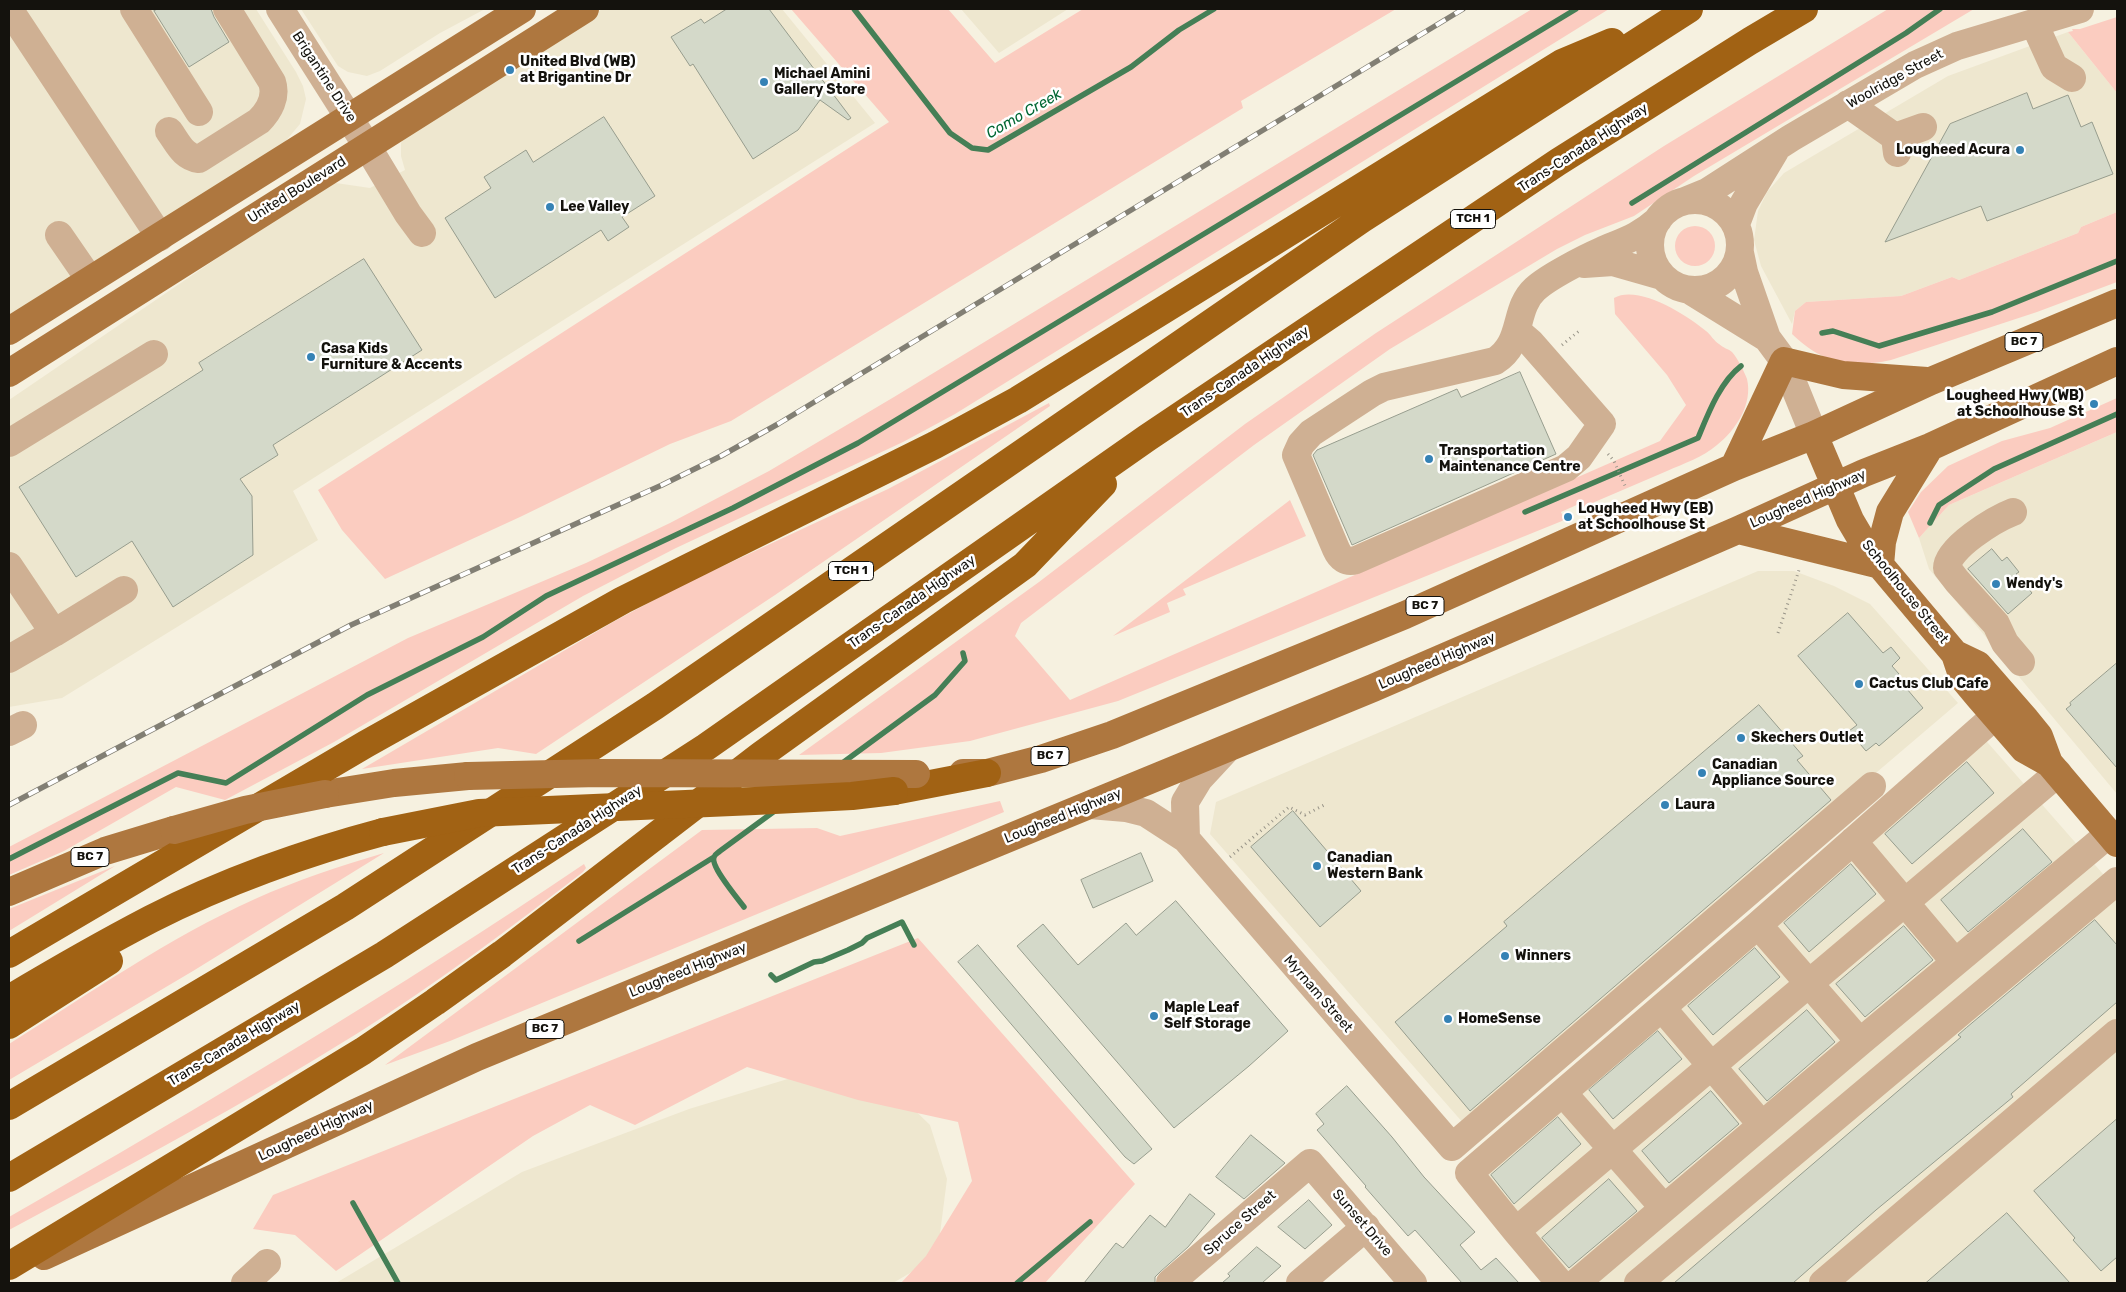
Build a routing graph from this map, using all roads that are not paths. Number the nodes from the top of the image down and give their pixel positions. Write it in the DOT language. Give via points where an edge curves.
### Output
graph roads {
  1 [pos="9,9"];
  2 [pos="134,9"];
  3 [pos="227,9"];
  4 [pos="280,9"];
  5 [pos="522,9"];
  6 [pos="585,9"];
  7 [pos="1804,9"];
  8 [pos="2080,9"];
  9 [pos="1684,12"];
  10 [pos="2034,23"];
  11 [pos="2056,75"];
  12 [pos="1848,104"];
  13 [pos="199,112"];
  14 [pos="350,118"];
  15 [pos="1923,127"];
  16 [pos="169,131"];
  17 [pos="367,146"];
  18 [pos="1776,149"];
  19 [pos="1685,201"];
  20 [pos="1658,220"];
  21 [pos="1736,224"];
  22 [pos="422,233"];
  23 [pos="59,235"];
  24 [pos="160,237"];
  25 [pos="1740,253"];
  26 [pos="1575,265"];
  27 [pos="1662,276"];
  28 [pos="90,280"];
  29 [pos="1691,291"];
  30 [pos="2117,303"];
  31 [pos="9,331"];
  32 [pos="1517,331"];
  33 [pos="1767,338"];
  34 [pos="154,354"];
  35 [pos="2117,361"];
  36 [pos="1784,362"];
  37 [pos="9,373"];
  38 [pos="1931,381"];
  39 [pos="1814,435"];
  40 [pos="1147,438"];
  41 [pos="9,443"];
  42 [pos="1930,447"];
  43 [pos="1734,467"];
  44 [pos="1836,486"];
  45 [pos="2013,512"];
  46 [pos="1738,530"];
  47 [pos="1880,565"];
  48 [pos="9,566"];
  49 [pos="124,590"];
  50 [pos="54,633"];
  51 [pos="1955,654"];
  52 [pos="9,659"];
  53 [pos="2021,662"];
  54 [pos="1995,716"];
  55 [pos="1225,751"];
  56 [pos="2053,768"];
  57 [pos="987,773"];
  58 [pos="1872,786"];
  59 [pos="1090,805"];
  60 [pos="2113,838"];
  61 [pos="1186,839"];
  62 [pos="1853,841"];
  63 [pos="275,867"];
  64 [pos="2117,881"];
  65 [pos="9,892"];
  66 [pos="1905,903"];
  67 [pos="1758,925"];
  68 [pos="9,954"];
  69 [pos="1956,962"];
  70 [pos="1809,983"];
  71 [pos="9,999"];
  72 [pos="1662,1008"];
  73 [pos="9,1025"];
  74 [pos="2117,1033"];
  75 [pos="1860,1042"];
  76 [pos="1711,1066"];
  77 [pos="1563,1093"];
  78 [pos="9,1106"];
  79 [pos="1762,1125"];
  80 [pos="1612,1150"];
  81 [pos="1310,1163"];
  82 [pos="9,1178"];
  83 [pos="1664,1208"];
  84 [pos="1366,1227"];
  85 [pos="1516,1230"];
  86 [pos="267,1263"];
  87 [pos="9,1266"];
  88 [pos="9,1272"];
  89 [pos="245,1283"];
  90 [pos="1170,1283"];
  91 [pos="1300,1283"];
  92 [pos="1413,1283"];
  93 [pos="1560,1283"];
  94 [pos="1576,1283"];
  95 [pos="1638,1283"];
  96 [pos="1823,1283"];
  1 -- 24 [label="street"];
  2 -- 13 [label="street"];
  3 -- 16 [label="street" via="272,82 274,97 264,116 199,159 190,158"];
  4 -- 14 [label="street, Brigantine Drive"];
  5 -- 14 [label="main road"];
  6 -- 17 [label="main road, United Boulevard"];
  7 -- 40 [label="highway, Trans-Canada Highway / TCH 1" via="1558,162"];
  8 -- 10 [label="street, Woolridge Street"];
  9 -- 68 [label="highway" via="1562,63 1018,400 936,445 623,600 366,744"];
  9 -- 78 [label="highway, TCH 1" via="1362,219 655,706 345,908"];
  10 -- 11 [label="street"];
  10 -- 12 [label="street, Woolridge Street" via="1931,57"];
  12 -- 15 [label="street" via="1896,145"];
  12 -- 18 [label="street, Woolridge Street"];
  14 -- 17 [label="street, Brigantine Drive"];
  14 -- 24 [label="main road"];
  17 -- 22 [label="street, Brigantine Drive"];
  17 -- 37 [label="main road, United Boulevard"];
  18 -- 19 [label="street, Woolridge Street" via="1706,192"];
  18 -- 21 [label="street, Woolridge Street" via="1744,203"];
  19 -- 20 [label="street" via="1674,205"];
  19 -- 21 [label="street" via="1700,200 1714,204 1727,212"];
  20 -- 26 [label="street" via="1636,237"];
  20 -- 27 [label="street" via="1651,234 1650,249"];
  21 -- 25 [label="street"];
  23 -- 28 [label="street"];
  24 -- 28 [label="main road"];
  25 -- 29 [label="street" via="1728,277 1705,290"];
  25 -- 33 [label="street, Schoolhouse Street"];
  26 -- 27 [label="street" via="1612,262"];
  26 -- 32 [label="street" via="1530,295"];
  27 -- 29 [label="street" via="1670,284"];
  28 -- 31 [label="main road"];
  29 -- 33 [label="street, Schoolhouse Street"];
  30 -- 38 [label="main road, BC 7"];
  32 -- 32 [label="street" via="1602,424 1580,457 1566,468 1356,560 1344,559 1336,549 1296,455 1301,444 1311,433 1384,387 1495,361 1512,344"];
  33 -- 36 [label="street, Schoolhouse Street"];
  34 -- 41 [label="street"];
  35 -- 42 [label="main road, Lougheed Highway / BC 7"];
  36 -- 38 [label="main road" via="1843,375"];
  36 -- 39 [label="street, Schoolhouse Street"];
  36 -- 43 [label="main road"];
  38 -- 39 [label="main road, BC 7"];
  39 -- 43 [label="main road, BC 7"];
  39 -- 44 [label="main road, Schoolhouse Street"];
  40 -- 82 [label="highway, Trans-Canada Highway / TCH 1" via="681,763 384,955"];
  40 -- 87 [label="highway" via="1026,565 761,754 502,954 363,1051"];
  42 -- 44 [label="main road, Lougheed Highway / BC 7"];
  42 -- 47 [label="main road" via="1890,512"];
  43 -- 57 [label="main road, BC 7" via="1405,615 1112,734 1041,759"];
  44 -- 46 [label="main road, Lougheed Highway / BC 7"];
  44 -- 47 [label="main road, Schoolhouse Street" via="1850,520"];
  45 -- 53 [label="street" via="1992,521 1957,549 1947,568 1996,624 2005,643"];
  46 -- 47 [label="main road"];
  46 -- 55 [label="main road, Lougheed Highway / BC 7"];
  47 -- 51 [label="main road, Schoolhouse Street"];
  48 -- 50 [label="street"];
  49 -- 50 [label="street"];
  50 -- 52 [label="street"];
  51 -- 54 [label="main road, Schoolhouse Street" via="1963,678"];
  51 -- 56 [label="main road, Schoolhouse Street" via="1978,665 2039,736"];
  54 -- 56 [label="main road, Schoolhouse Street" via="2024,749"];
  54 -- 62 [label="street"];
  55 -- 59 [label="main road, Lougheed Highway / BC 7"];
  55 -- 61 [label="street" via="1199,779 1185,802"];
  56 -- 60 [label="main road, Schoolhouse Street"];
  56 -- 66 [label="street"];
  57 -- 63 [label="highway, bridge" via="852,796 479,814 339,843"];
  57 -- 65 [label="main road, BC 7, bridge" via="599,772 468,776 394,783 245,810 174,830 105,851"];
  58 -- 61 [label="street, Myrnam Street" via="1452,1147"];
  59 -- 61 [label="street, Myrnam Street" via="1146,813"];
  59 -- 88 [label="main road, Lougheed Highway / BC 7" via="477,1057"];
  60 -- 69 [label="street"];
  62 -- 66 [label="street"];
  62 -- 67 [label="street"];
  63 -- 71 [label="highway" via="153,918"];
  63 -- 73 [label="highway" via="166,925"];
  64 -- 95 [label="street"];
  66 -- 69 [label="street"];
  66 -- 70 [label="street"];
  67 -- 70 [label="street"];
  67 -- 72 [label="street"];
  69 -- 75 [label="street"];
  70 -- 75 [label="street"];
  70 -- 76 [label="street"];
  72 -- 76 [label="street"];
  72 -- 77 [label="street"];
  74 -- 96 [label="street"];
  75 -- 79 [label="street"];
  76 -- 79 [label="street"];
  76 -- 80 [label="street"];
  77 -- 80 [label="street"];
  77 -- 85 [label="street" via="1469,1173"];
  79 -- 83 [label="street"];
  80 -- 83 [label="street"];
  80 -- 85 [label="street"];
  81 -- 84 [label="street, Sunset Drive"];
  81 -- 90 [label="street, Spruce Street"];
  83 -- 94 [label="street"];
  84 -- 91 [label="street"];
  84 -- 92 [label="street, Sunset Drive"];
  85 -- 93 [label="street"];
  86 -- 89 [label="street"];
}
